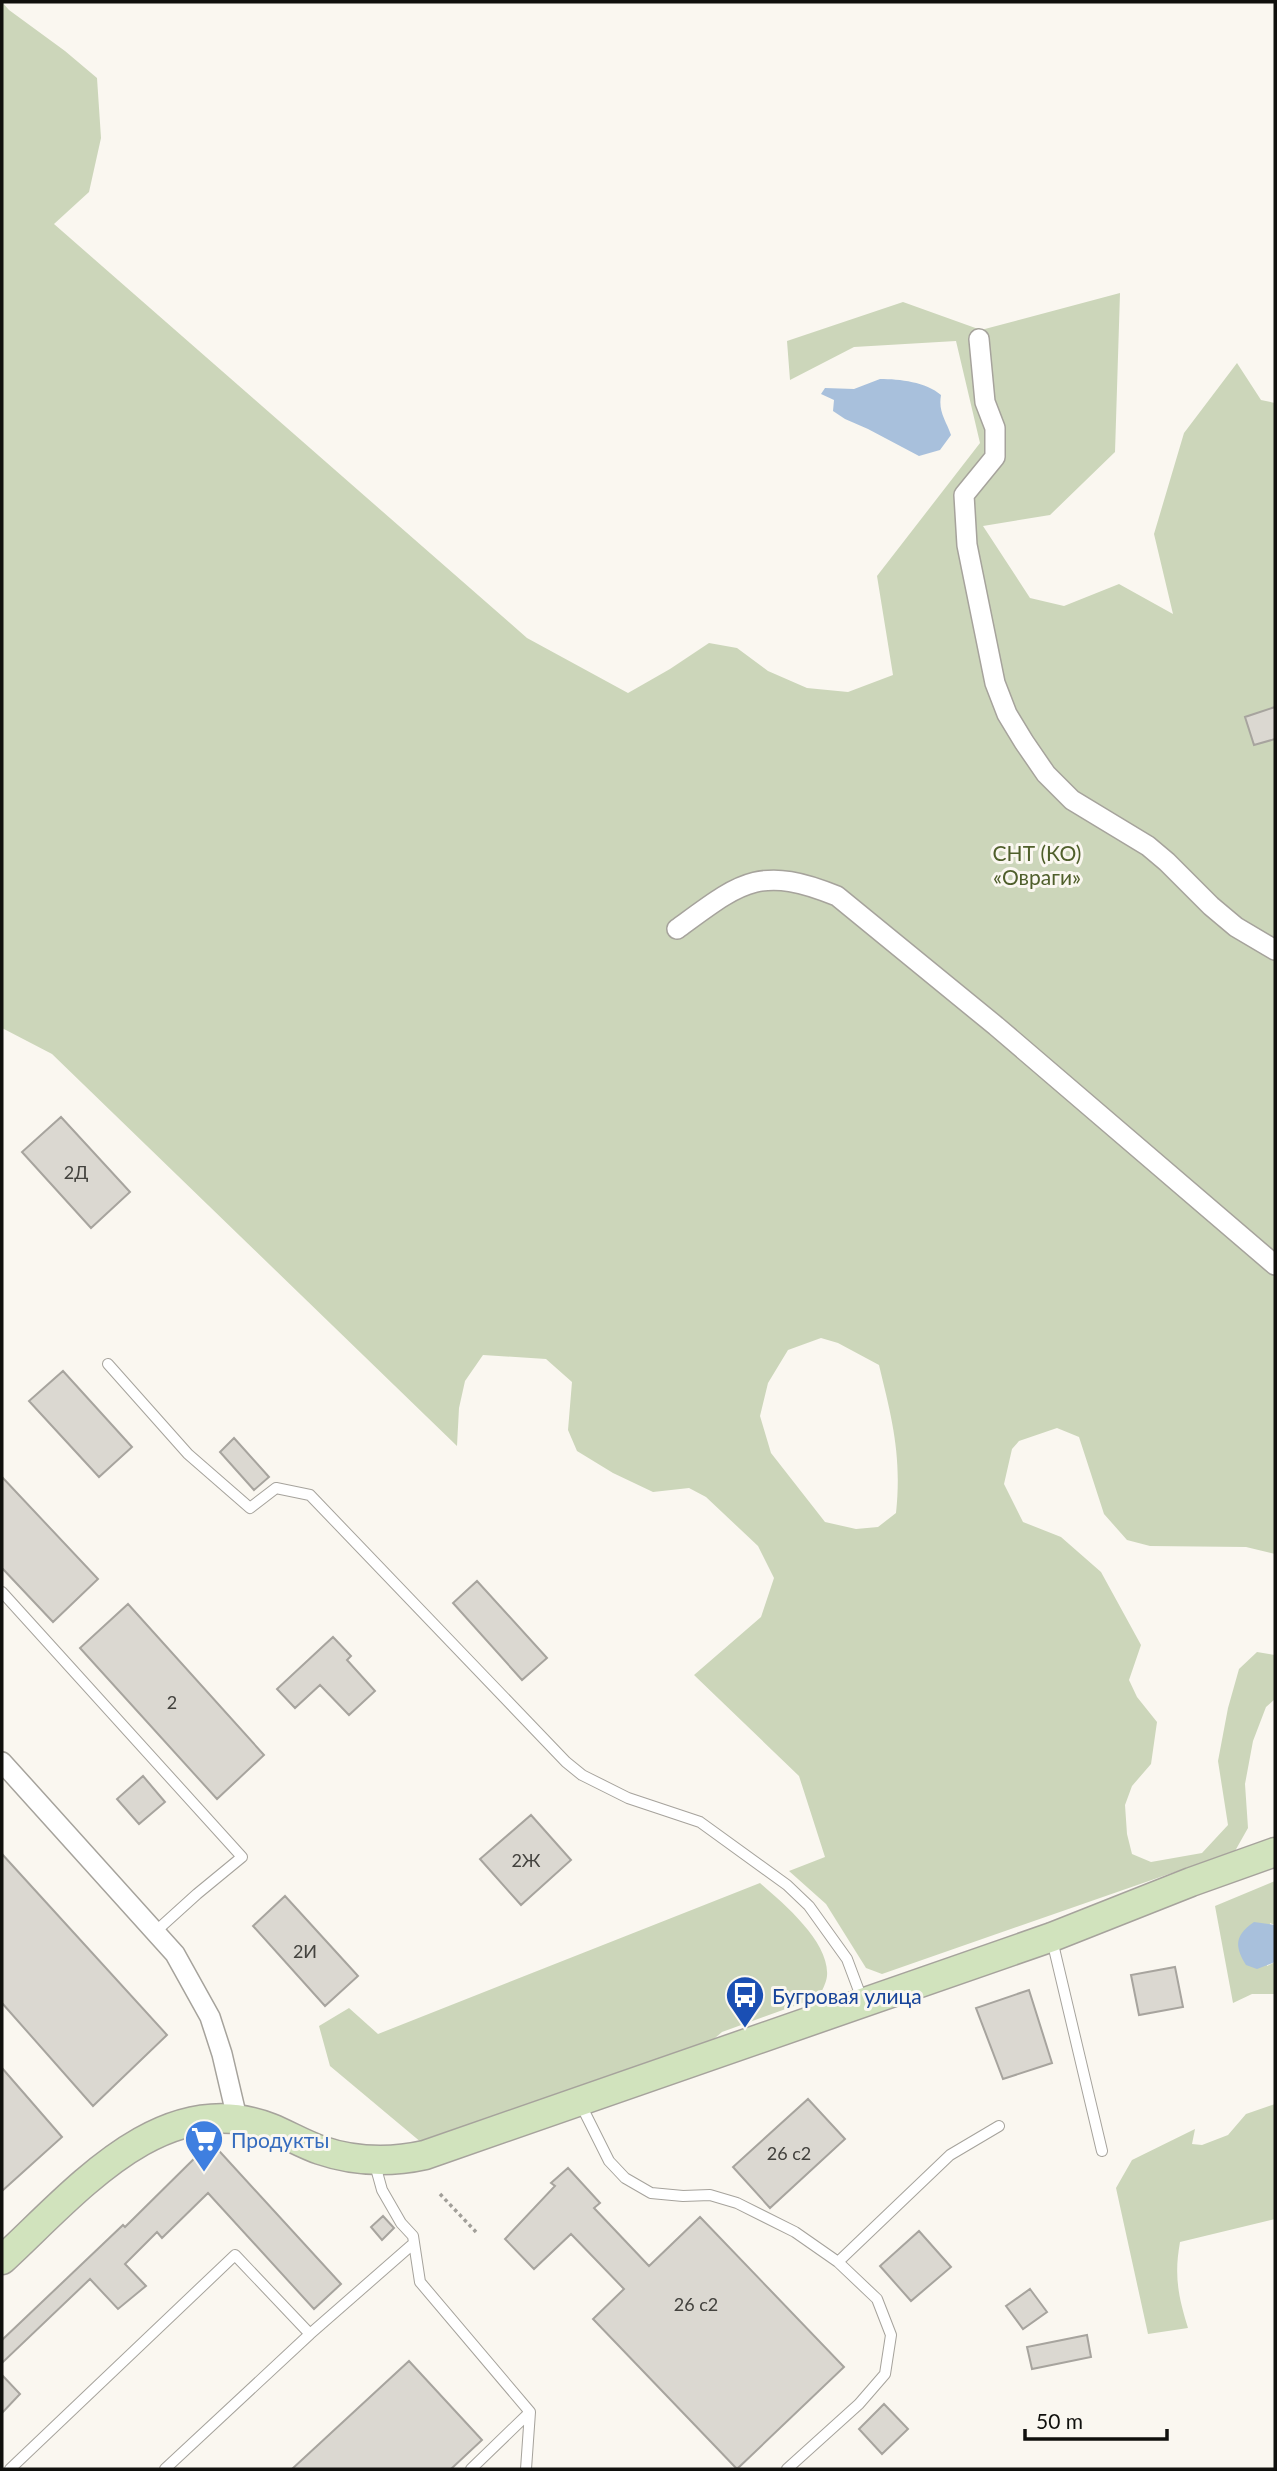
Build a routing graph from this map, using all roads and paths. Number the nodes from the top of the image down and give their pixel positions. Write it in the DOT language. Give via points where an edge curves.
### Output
graph roads {
  1 [pos="979,339"];
  2 [pos="677,929"];
  3 [pos="1275,950"];
  4 [pos="1275,1265"];
  5 [pos="108,1364"];
  6 [pos="2,1592"];
  7 [pos="2,1762"];
  8 [pos="1272,1853"];
  9 [pos="155,1932"];
  10 [pos="1052,1937"];
  11 [pos="864,2003"];
  12 [pos="579,2101"];
  13 [pos="237,2118"];
  14 [pos="999,2126"];
  15 [pos="1102,2151"];
  16 [pos="374,2161"];
  17 [pos="440,2194"];
  18 [pos="476,2232"];
  19 [pos="414,2243"];
  20 [pos="2,2260"];
  21 [pos="838,2262"];
  22 [pos="310,2334"];
  23 [pos="530,2412"];
  24 [pos="10,2469"];
  25 [pos="164,2469"];
  26 [pos="471,2469"];
  27 [pos="526,2469"];
  28 [pos="787,2469"];
  1 -- 3 [label="street" via="985,402 995,428 995,457 964,495 967,545 990,663 1007,714 1046,774 1072,800 1147,846 1236,927"];
  2 -- 4 [label="street" via="745,884 775,878 807,883 837,896"];
  5 -- 11 [label="lane" via="188,1454 250,1508 276,1488 310,1495 582,1775 628,1798 700,1822 787,1885 809,1906 847,1959"];
  6 -- 9 [label="lane" via="242,1857"];
  7 -- 9 [label="street"];
  8 -- 10 [label="street"];
  9 -- 13 [label="street" via="175,1954 210,2017"];
  10 -- 11 [label="street"];
  10 -- 15 [label="lane"];
  11 -- 12 [label="street"];
  12 -- 16 [label="street" via="425,2155"];
  12 -- 21 [label="lane" via="609,2161 625,2178 651,2193 710,2195 737,2203 795,2232"];
  13 -- 16 [label="street" via="319,2150"];
  13 -- 20 [label="street" via="208,2117 145,2138 98,2172"];
  14 -- 21 [label="lane" via="950,2155"];
  16 -- 19 [label="lane" via="382,2190"];
  17 -- 18 [label="path"];
  19 -- 22 [label="lane"];
  19 -- 23 [label="lane" via="420,2282"];
  21 -- 28 [label="lane" via="877,2299 891,2335 885,2374"];
  22 -- 24 [label="lane" via="235,2255"];
  22 -- 25 [label="lane"];
  23 -- 26 [label="lane"];
  23 -- 27 [label="lane"];
}
